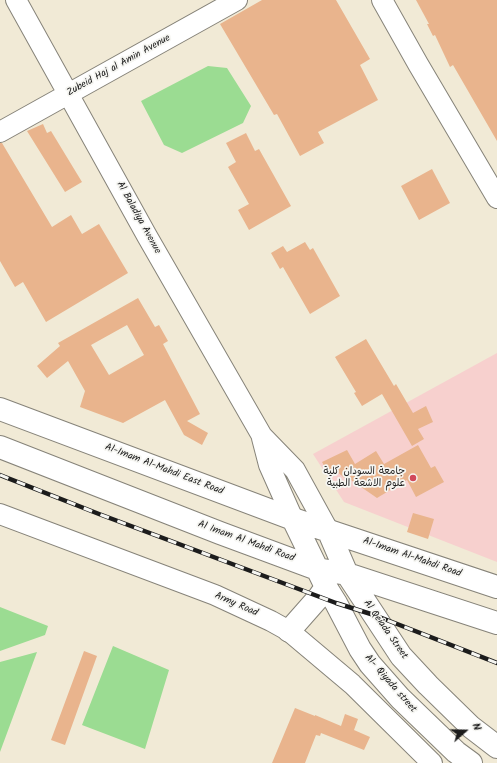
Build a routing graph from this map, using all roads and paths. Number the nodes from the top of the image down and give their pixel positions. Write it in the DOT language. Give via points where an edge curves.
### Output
graph roads {
  1 [pos="16,0"];
  2 [pos="237,0"];
  3 [pos="382,0"];
  4 [pos="68,94"];
  5 [pos="0,132"];
  6 [pos="497,198"];
  7 [pos="0,409"];
  8 [pos="262,436"];
  9 [pos="0,447"];
  10 [pos="0,514"];
  11 [pos="293,519"];
  12 [pos="328,530"];
  13 [pos="347,574"];
  14 [pos="321,578"];
  15 [pos="497,587"];
  16 [pos="497,623"];
  17 [pos="289,632"];
  18 [pos="497,747"];
  19 [pos="432,763"];
  20 [pos="471,763"];
  1 -- 4 [label="street, Al Baladiya Avenue"];
  2 -- 4 [label="street, Zubeid Haj al Amin Avenue"];
  3 -- 6 [label="street"];
  4 -- 5 [label="street, Zubeid Haj al Amin Avenue"];
  4 -- 8 [label="street, Al Baladiya Avenue"];
  7 -- 11 [label="main road, Al-Imam Al-Mahdi East Road"];
  8 -- 11 [label="street" via="269,465"];
  8 -- 12 [label="street" via="295,470"];
  9 -- 14 [label="main road, Al Imam Al Mahdi Road" via="212,530"];
  10 -- 17 [label="street, Army Road" via="215,595"];
  11 -- 12 [label="main road, Al-Imam Al-Mahdi East Road"];
  11 -- 14 [label="main road, Al- Qiyada street"];
  12 -- 13 [label="main road, Al Qeiada Street"];
  12 -- 15 [label="main road, Al-Imam Al-Mahdi Road"];
  13 -- 14 [label="main road, Al Imam Al Mahdi Road"];
  13 -- 16 [label="main road, Al Imam Al Mahdi Road"];
  13 -- 18 [label="main road, Al Qeiada Street" via="401,656 471,727"];
  14 -- 17 [label="main road" via="319,597"];
  14 -- 20 [label="main road, Al- Qiyada street" via="370,664 400,698 456,752"];
  17 -- 19 [label="street, Army Road" via="352,684"];
}
